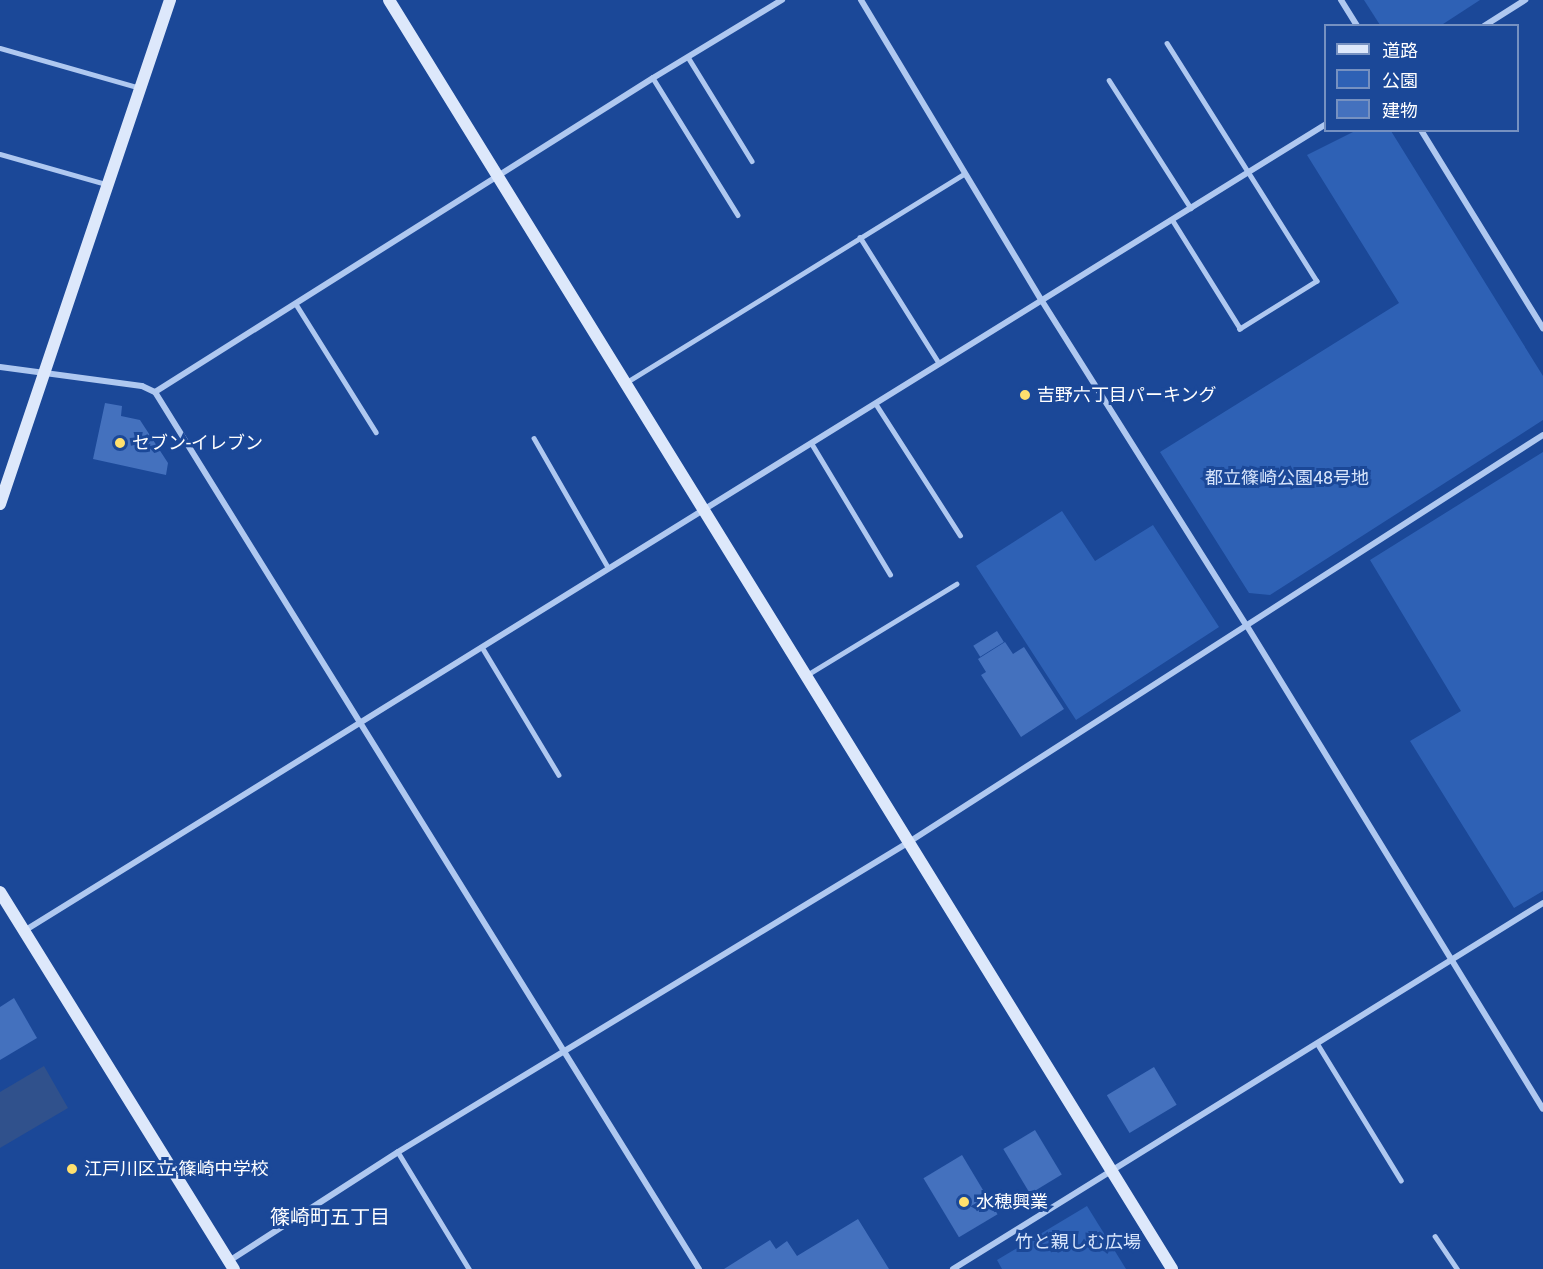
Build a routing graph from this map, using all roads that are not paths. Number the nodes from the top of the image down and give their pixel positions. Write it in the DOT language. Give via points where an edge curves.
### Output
graph roads {
  1 [pos="170,0"];
  2 [pos="388,0"];
  3 [pos="782,0"];
  4 [pos="861,0"];
  5 [pos="1341,0"];
  6 [pos="1525,0"];
  7 [pos="1356,24"];
  8 [pos="1487,24"];
  9 [pos="1167,43"];
  10 [pos="0,48"];
  11 [pos="688,57"];
  12 [pos="652,78"];
  13 [pos="1109,80"];
  14 [pos="140,88"];
  15 [pos="1324,125"];
  16 [pos="1422,132"];
  17 [pos="1,155"];
  18 [pos="752,161"];
  19 [pos="0,164"];
  20 [pos="1249,172"];
  21 [pos="964,174"];
  22 [pos="497,177"];
  23 [pos="106,184"];
  24 [pos="1191,208"];
  25 [pos="738,215"];
  26 [pos="1172,220"];
  27 [pos="860,237"];
  28 [pos="1042,301"];
  29 [pos="296,304"];
  30 [pos="1543,328"];
  31 [pos="939,363"];
  32 [pos="0,366"];
  33 [pos="45,372"];
  34 [pos="624,384"];
  35 [pos="155,392"];
  36 [pos="876,404"];
  37 [pos="376,432"];
  38 [pos="1543,435"];
  39 [pos="534,438"];
  40 [pos="812,444"];
  41 [pos="0,504"];
  42 [pos="702,509"];
  43 [pos="960,535"];
  44 [pos="608,567"];
  45 [pos="890,574"];
  46 [pos="956,584"];
  47 [pos="1247,626"];
  48 [pos="482,647"];
  49 [pos="805,676"];
  50 [pos="360,722"];
  51 [pos="559,775"];
  52 [pos="909,842"];
  53 [pos="0,892"];
  54 [pos="1543,903"];
  55 [pos="24,931"];
  56 [pos="1451,960"];
  57 [pos="1317,1043"];
  58 [pos="565,1051"];
  59 [pos="1543,1109"];
  60 [pos="398,1152"];
  61 [pos="1113,1171"];
  62 [pos="1401,1180"];
  63 [pos="1435,1236"];
  64 [pos="231,1265"];
  65 [pos="469,1269"];
  66 [pos="699,1269"];
  67 [pos="953,1269"];
  68 [pos="1172,1269"];
  69 [pos="1457,1269"];
  1 -- 14 [label="street"];
  2 -- 22 [label="street"];
  3 -- 11 [label="street"];
  4 -- 21 [label="street"];
  5 -- 7 [label="street"];
  6 -- 8 [label="street"];
  9 -- 20 [label="lane"];
  10 -- 14 [label="lane"];
  11 -- 12 [label="street"];
  11 -- 18 [label="lane"];
  12 -- 22 [label="street"];
  12 -- 25 [label="lane"];
  13 -- 24 [label="lane"];
  14 -- 23 [label="street"];
  15 -- 20 [label="street"];
  16 -- 30 [label="street"];
  17 -- 19 [label="lane"];
  17 -- 23 [label="lane"];
  20 -- 24 [label="street"];
  20 -- 26 [label="lane" via="1317,281 1308,287 1240,328"];
  21 -- 27 [label="lane"];
  21 -- 28 [label="street"];
  22 -- 29 [label="street"];
  22 -- 34 [label="street"];
  23 -- 33 [label="street"];
  24 -- 26 [label="street"];
  26 -- 28 [label="street"];
  27 -- 31 [label="lane"];
  27 -- 34 [label="lane"];
  28 -- 31 [label="street"];
  28 -- 47 [label="street"];
  29 -- 35 [label="street"];
  29 -- 37 [label="lane"];
  31 -- 36 [label="street"];
  32 -- 33 [label="street"];
  33 -- 35 [label="street" via="142,386"];
  33 -- 41 [label="street"];
  34 -- 42 [label="street"];
  35 -- 50 [label="street"];
  36 -- 40 [label="street"];
  36 -- 43 [label="lane"];
  38 -- 47 [label="street"];
  39 -- 44 [label="lane"];
  40 -- 42 [label="street"];
  40 -- 45 [label="lane"];
  42 -- 44 [label="street"];
  42 -- 49 [label="street"];
  44 -- 48 [label="street"];
  46 -- 49 [label="lane"];
  47 -- 52 [label="street"];
  47 -- 56 [label="street"];
  48 -- 50 [label="street"];
  48 -- 51 [label="lane"];
  49 -- 52 [label="street"];
  50 -- 55 [label="street"];
  50 -- 58 [label="street"];
  52 -- 58 [label="street"];
  52 -- 61 [label="street"];
  53 -- 55 [label="street"];
  54 -- 56 [label="street"];
  55 -- 64 [label="street"];
  56 -- 57 [label="street"];
  56 -- 59 [label="street"];
  57 -- 61 [label="street"];
  57 -- 62 [label="lane"];
  58 -- 60 [label="street"];
  58 -- 66 [label="street"];
  60 -- 64 [label="street"];
  60 -- 65 [label="lane"];
  61 -- 67 [label="street"];
  61 -- 68 [label="street"];
  63 -- 69 [label="lane"];
}
